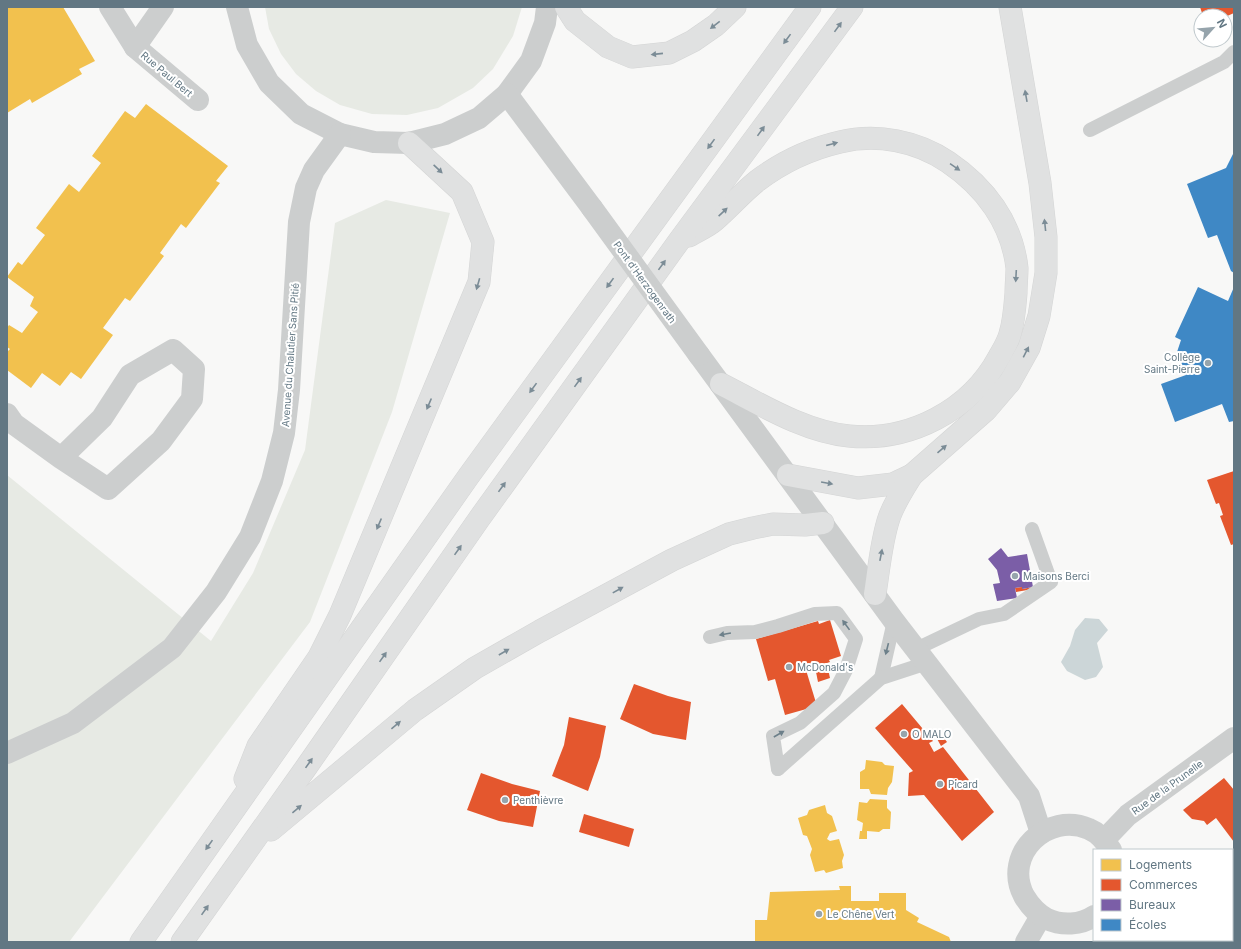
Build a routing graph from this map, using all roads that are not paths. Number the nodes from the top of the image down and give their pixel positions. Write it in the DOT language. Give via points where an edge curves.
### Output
graph roads {
  1 [pos="110,7"];
  2 [pos="163,7"];
  3 [pos="237,7"];
  4 [pos="547,7"];
  5 [pos="566,7"];
  6 [pos="735,7"];
  7 [pos="810,7"];
  8 [pos="852,7"];
  9 [pos="1010,7"];
  10 [pos="136,47"];
  11 [pos="1234,52"];
  12 [pos="507,94"];
  13 [pos="198,100"];
  14 [pos="1090,130"];
  15 [pos="340,134"];
  16 [pos="409,143"];
  17 [pos="679,242"];
  18 [pos="721,384"];
  19 [pos="7,414"];
  20 [pos="61,458"];
  21 [pos="788,475"];
  22 [pos="912,475"];
  23 [pos="823,522"];
  24 [pos="1032,529"];
  25 [pos="875,594"];
  26 [pos="894,620"];
  27 [pos="710,637"];
  28 [pos="921,656"];
  29 [pos="880,678"];
  30 [pos="1234,738"];
  31 [pos="7,753"];
  32 [pos="232,813"];
  33 [pos="1041,833"];
  34 [pos="1108,845"];
  35 [pos="246,852"];
  36 [pos="1041,916"];
  37 [pos="1093,917"];
  38 [pos="1028,938"];
  39 [pos="141,942"];
  40 [pos="182,942"];
  1 -- 10 [label="street, Rue Paul Bert"];
  2 -- 10 [label="street, Rue Paul Bert"];
  3 -- 15 [label="street" via="247,45 269,83 301,114"];
  4 -- 12 [label="street" via="545,23 531,61"];
  6 -- 5 [label="highway, one-way" via="716,25 669,53 632,57 608,47 575,21"];
  7 -- 32 [label="highway, one-way" via="468,477"];
  17 -- 8 [label="highway, one-way"];
  22 -- 9 [label="highway, one-way" via="986,410 1010,382 1029,348 1038,316 1046,273 1046,236 1040,183"];
  10 -- 13 [label="street, Rue Paul Bert"];
  11 -- 14 [label="lane" via="1224,62"];
  12 -- 16 [label="street" via="479,118 445,134"];
  12 -- 18 [label="street, Pont d'Herzogenrath, bridge"];
  15 -- 16 [label="street" via="374,142"];
  15 -- 31 [label="street, Avenue du Chalutier Sans Pitié" via="314,170 306,188 299,222 284,433 272,481 250,537 216,592 172,648 73,723"];
  16 -- 32 [label="highway, one-way" via="462,192 483,242 479,282 340,615 319,658 258,746"];
  17 -- 18 [label="highway, one-way" via="712,222 756,182 788,161 817,148 873,138 902,141 934,153 962,172 984,193 999,213 1011,240 1017,269 1010,336 993,368 974,392 948,412 927,423 899,433 874,437 820,431 796,422"];
  35 -- 17 [label="highway, one-way" via="484,512"];
  18 -- 21 [label="street, Pont d'Herzogenrath"];
  19 -- 20 [label="street" via="14,424"];
  20 -- 20 [label="street" via="108,489 161,441 192,399 194,368 173,350 130,375 102,418"];
  21 -- 22 [label="highway, one-way" via="858,488 893,484"];
  21 -- 23 [label="street, Pont d'Herzogenrath"];
  25 -- 22 [label="highway, one-way" via="889,518"];
  23 -- 25 [label="street, Pont d'Herzogenrath"];
  35 -- 23 [label="highway, one-way" via="415,710 475,668 672,560 729,534 773,524 805,525"];
  24 -- 28 [label="lane" via="1051,582 1004,614 979,619"];
  25 -- 26 [label="street, Pont d'Herzogenrath"];
  26 -- 28 [label="street, Pont d'Herzogenrath"];
  26 -- 29 [label="lane, one-way"];
  29 -- 27 [label="lane, one-way" via="778,769 774,736 800,723 834,693 846,670 856,639 837,613 815,614 755,632 727,632"];
  28 -- 29 [label="lane"];
  28 -- 33 [label="street, Pont d'Herzogenrath" via="1028,796"];
  30 -- 34 [label="street, Rue de la Prunelle" via="1128,815"];
  32 -- 39 [label="highway, one-way"];
  33 -- 34 [label="street" via="1056,826 1073,825 1090,829"];
  33 -- 36 [label="street" via="1029,844 1021,858 1018,874 1021,890 1029,904"];
  40 -- 35 [label="highway, one-way"];
  36 -- 37 [label="street" via="1056,922 1073,924"];
  36 -- 38 [label="street"];
}
